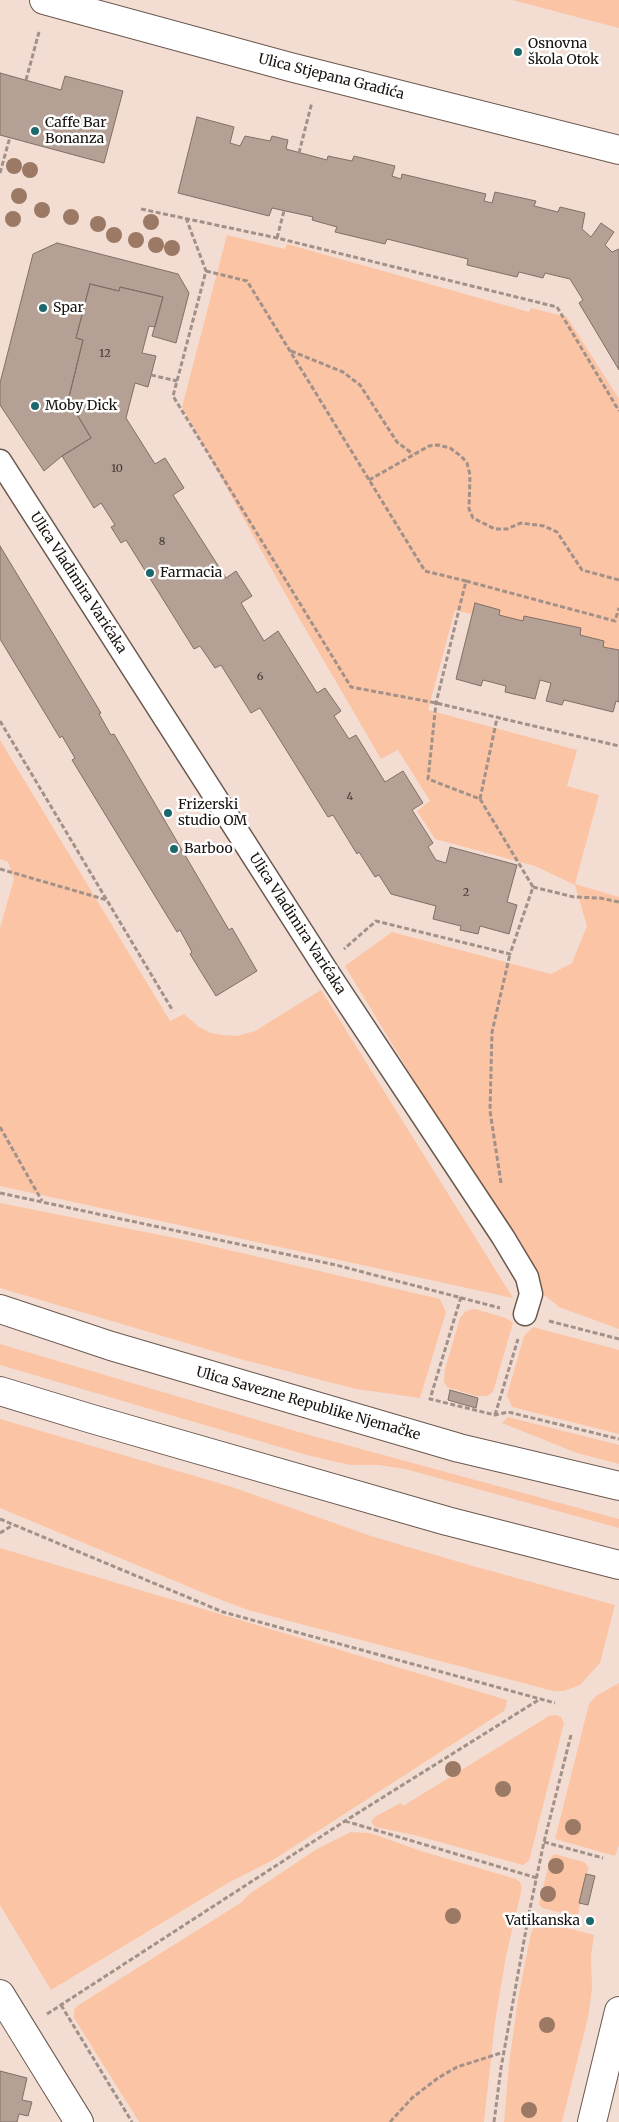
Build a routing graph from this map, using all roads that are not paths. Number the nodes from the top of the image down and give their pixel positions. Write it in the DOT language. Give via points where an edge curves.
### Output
graph roads {
  1 [pos="44,0"];
  2 [pos="619,150"];
  3 [pos="0,461"];
  4 [pos="0,1309"];
  5 [pos="526,1314"];
  6 [pos="0,1391"];
  7 [pos="619,1486"];
  8 [pos="619,1565"];
  9 [pos="0,1994"];
  10 [pos="619,2011"];
  11 [pos="11,2032"];
  12 [pos="79,2122"];
  13 [pos="592,2122"];
  1 -- 2 [label="main road, Ulica Stjepana Gradića" via="290,67"];
  3 -- 5 [label="street, Ulica Vladimira Varićaka" via="323,966 503,1237 527,1277 531,1294"];
  4 -- 7 [label="main road, Ulica Savezne Republike Njemačke" via="110,1346 459,1448"];
  6 -- 8 [label="main road" via="447,1521"];
  9 -- 11 [label="main road"];
  10 -- 13 [label="main road"];
  11 -- 12 [label="main road"];
}
